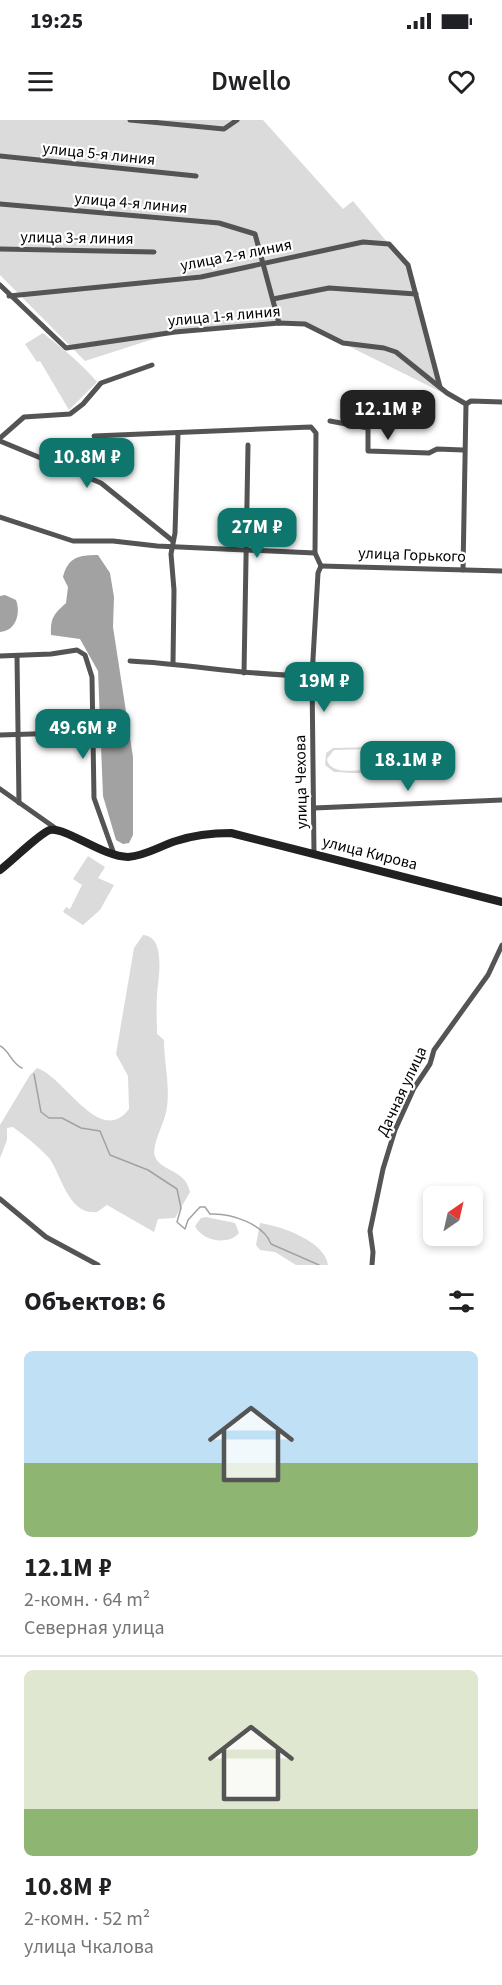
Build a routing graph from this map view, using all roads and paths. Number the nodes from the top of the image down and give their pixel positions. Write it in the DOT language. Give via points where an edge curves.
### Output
graph roads {
  1 [pos="130,120"];
  2 [pos="237,120"];
  3 [pos="0,156"];
  4 [pos="196,176"];
  5 [pos="0,204"];
  6 [pos="0,249"];
  7 [pos="154,252"];
  8 [pos="264,263"];
  9 [pos="0,285"];
  10 [pos="416,294"];
  11 [pos="9,296"];
  12 [pos="273,299"];
  13 [pos="279,323"];
  14 [pos="152,365"];
  15 [pos="440,387"];
  16 [pos="502,402"];
  17 [pos="466,404"];
  18 [pos="330,421"];
  19 [pos="178,433"];
  20 [pos="94,436"];
  21 [pos="0,440"];
  22 [pos="248,445"];
  23 [pos="463,450"];
  24 [pos="0,517"];
  25 [pos="172,544"];
  26 [pos="245,551"];
  27 [pos="315,553"];
  28 [pos="321,566"];
  29 [pos="462,570"];
  30 [pos="502,570"];
  31 [pos="0,656"];
  32 [pos="17,656"];
  33 [pos="130,661"];
  34 [pos="173,663"];
  35 [pos="244,673"];
  36 [pos="312,676"];
  37 [pos="94,732"];
  38 [pos="0,735"];
  39 [pos="17,735"];
  40 [pos="0,789"];
  41 [pos="502,800"];
  42 [pos="19,803"];
  43 [pos="314,808"];
  44 [pos="59,831"];
  45 [pos="314,853"];
  46 [pos="114,854"];
  47 [pos="0,870"];
  48 [pos="502,902"];
  49 [pos="502,945"];
  50 [pos="0,1200"];
  51 [pos="98,1265"];
  52 [pos="372,1265"];
  1 -- 2 [label="street" via="224,129"];
  3 -- 4 [label="street, улица 5-я линия"];
  5 -- 8 [label="street, улица 4-я линия" via="219,223 257,236"];
  6 -- 7 [label="street, улица 3-я линия"];
  8 -- 10 [label="street, улица 2-я линия" via="380,241 394,247 408,265"];
  8 -- 11 [label="street, улица 2-я линия" via="201,277"];
  8 -- 12 [label="street"];
  9 -- 11 [label="street"];
  10 -- 12 [label="street" via="330,288"];
  10 -- 15 [label="street"];
  11 -- 13 [label="street, улица 1-я линия" via="66,348 175,332"];
  12 -- 13 [label="street"];
  13 -- 15 [label="street, улица 1-я линия" via="304,324 347,345 390,350"];
  14 -- 21 [label="street" via="101,383 70,414 24,417"];
  15 -- 17 [label="street, улица 1-я линия"];
  16 -- 17 [label="street"];
  17 -- 23 [label="street"];
  18 -- 23 [label="street" via="368,428 369,452"];
  19 -- 20 [label="street"];
  19 -- 25 [label="street"];
  19 -- 27 [label="street" via="311,427 316,433"];
  21 -- 25 [label="street" via="101,483"];
  22 -- 26 [label="street"];
  23 -- 29 [label="street"];
  24 -- 25 [label="street" via="73,541"];
  25 -- 26 [label="street"];
  25 -- 34 [label="street"];
  26 -- 27 [label="street"];
  26 -- 35 [label="street"];
  27 -- 28 [label="street"];
  28 -- 29 [label="street, улица Горького"];
  28 -- 36 [label="street, улица Чехова"];
  29 -- 30 [label="street, улица Горького"];
  31 -- 32 [label="street"];
  32 -- 37 [label="street" via="81,651 92,677"];
  32 -- 39 [label="street"];
  33 -- 34 [label="street"];
  34 -- 35 [label="street"];
  35 -- 36 [label="street"];
  36 -- 43 [label="street, улица Чехова"];
  37 -- 39 [label="street"];
  37 -- 46 [label="street" via="94,798"];
  38 -- 39 [label="street"];
  39 -- 42 [label="street"];
  40 -- 42 [label="street"];
  41 -- 43 [label="street"];
  42 -- 44 [label="street"];
  43 -- 45 [label="street, улица Чехова"];
  44 -- 46 [label="street"];
  44 -- 47 [label="street" via="39,835"];
  45 -- 46 [label="street, улица Кирова" via="231,833 210,833 136,855"];
  45 -- 48 [label="street, улица Кирова"];
  49 -- 52 [label="street, Дачная улица" via="488,975 434,1050 395,1130 370,1227"];
  50 -- 51 [label="street" via="46,1238"];
}
